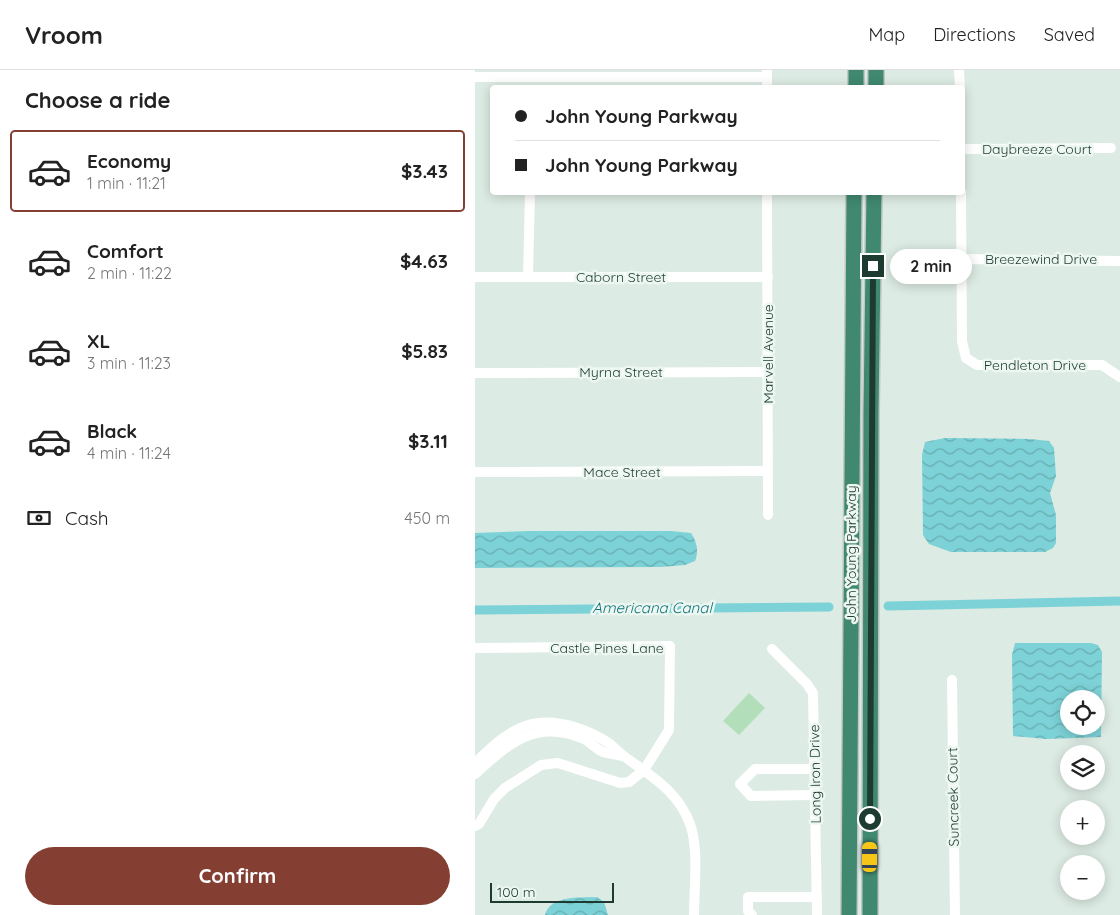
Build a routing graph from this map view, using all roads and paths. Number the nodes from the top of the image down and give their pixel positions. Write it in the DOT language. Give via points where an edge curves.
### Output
graph roads {
  1 [pos="856,70"];
  2 [pos="876,70"];
  3 [pos="959,70"];
  4 [pos="539,73"];
  5 [pos="475,77"];
  6 [pos="767,78"];
  7 [pos="672,83"];
  8 [pos="856,85"];
  9 [pos="876,85"];
  10 [pos="960,85"];
  11 [pos="1111,148"];
  12 [pos="965,149"];
  13 [pos="529,195"];
  14 [pos="767,195"];
  15 [pos="854,195"];
  16 [pos="874,195"];
  17 [pos="961,195"];
  18 [pos="961,259"];
  19 [pos="1120,261"];
  20 [pos="528,277"];
  21 [pos="768,277"];
  22 [pos="475,278"];
  23 [pos="768,372"];
  24 [pos="475,373"];
  25 [pos="1120,377"];
  26 [pos="851,381"];
  27 [pos="871,414"];
  28 [pos="769,471"];
  29 [pos="475,472"];
  30 [pos="768,514"];
  31 [pos="475,648"];
  32 [pos="772,649"];
  33 [pos="953,680"];
  34 [pos="623,756"];
  35 [pos="475,763"];
  36 [pos="815,769"];
  37 [pos="644,770"];
  38 [pos="475,774"];
  39 [pos="816,795"];
  40 [pos="475,826"];
  41 [pos="817,897"];
  42 [pos="694,915"];
  43 [pos="752,915"];
  44 [pos="817,915"];
  45 [pos="849,915"];
  46 [pos="870,915"];
  47 [pos="955,915"];
  1 -- 8 [label="highway"];
  2 -- 9 [label="highway"];
  3 -- 10 [label="street"];
  4 -- 5 [label="street"];
  4 -- 7 [label="street"];
  6 -- 7 [label="street"];
  11 -- 12 [label="street, Daybreeze Court"];
  13 -- 20 [label="street"];
  14 -- 21 [label="street, Marvell Avenue"];
  15 -- 26 [label="highway, John Young Parkway"];
  16 -- 27 [label="highway, John Young Parkway"];
  17 -- 18 [label="street"];
  18 -- 19 [label="street, Breezewind Drive"];
  18 -- 25 [label="street, Pendleton Drive" via="962,341 966,358 977,364 1103,365"];
  20 -- 21 [label="street, Caborn Street"];
  20 -- 22 [label="street, Caborn Street"];
  21 -- 23 [label="street, Marvell Avenue"];
  23 -- 24 [label="street, Myrna Street"];
  23 -- 28 [label="street, Marvell Avenue"];
  26 -- 27 [label="highway" via="860,404"];
  26 -- 45 [label="highway, John Young Parkway"];
  27 -- 46 [label="highway, John Young Parkway"];
  28 -- 29 [label="street, Mace Street"];
  28 -- 30 [label="street, Marvell Avenue"];
  31 -- 37 [label="street, Castle Pines Lane" via="670,646 669,730"];
  32 -- 36 [label="street, Long Iron Drive" via="813,693"];
  33 -- 47 [label="street, Suncreek Court"];
  34 -- 35 [label="street" via="607,742 583,730 561,724 537,723 509,733"];
  34 -- 37 [label="street"];
  34 -- 38 [label="street" via="603,752 583,739 556,732 537,732 515,740"];
  36 -- 39 [label="street, Long Iron Drive"];
  36 -- 39 [label="street" via="755,769 740,784 751,796"];
  37 -- 40 [label="street" via="635,778 620,783 558,763 541,765 505,788"];
  37 -- 42 [label="street" via="668,788 681,804 691,825"];
  39 -- 41 [label="street, Long Iron Drive"];
  41 -- 43 [label="street" via="748,897 748,911"];
  41 -- 44 [label="street, Long Iron Drive"];
}
